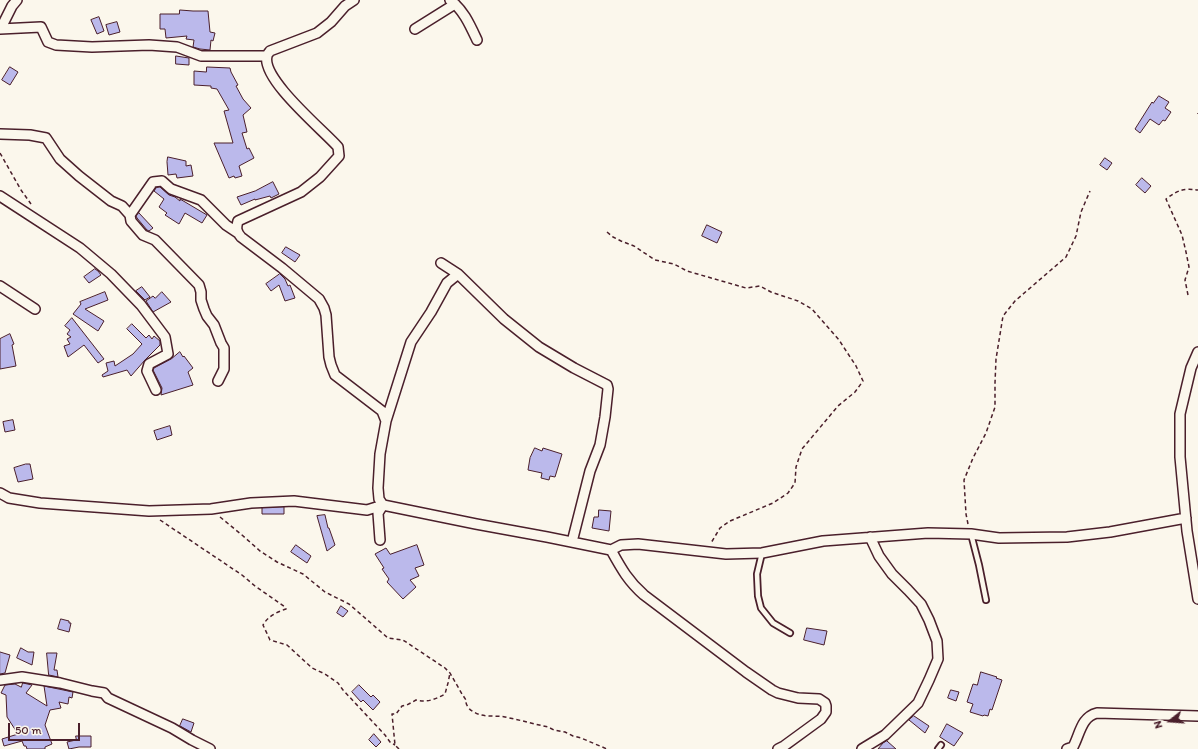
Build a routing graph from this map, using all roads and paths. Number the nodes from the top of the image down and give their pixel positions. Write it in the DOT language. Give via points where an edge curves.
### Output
graph roads {
  1 [pos="17,0"];
  2 [pos="354,0"];
  3 [pos="453,2"];
  4 [pos="0,28"];
  5 [pos="415,30"];
  6 [pos="477,40"];
  7 [pos="266,56"];
  8 [pos="0,134"];
  9 [pos="0,153"];
  10 [pos="1198,190"];
  11 [pos="1090,191"];
  12 [pos="0,196"];
  13 [pos="34,208"];
  14 [pos="130,214"];
  15 [pos="607,232"];
  16 [pos="238,233"];
  17 [pos="441,263"];
  18 [pos="458,274"];
  19 [pos="0,286"];
  20 [pos="1188,295"];
  21 [pos="35,308"];
  22 [pos="1198,352"];
  23 [pos="218,381"];
  24 [pos="156,390"];
  25 [pos="386,421"];
  26 [pos="0,493"];
  27 [pos="383,505"];
  28 [pos="211,509"];
  29 [pos="149,512"];
  30 [pos="1186,518"];
  31 [pos="971,534"];
  32 [pos="870,537"];
  33 [pos="380,540"];
  34 [pos="572,542"];
  35 [pos="611,550"];
  36 [pos="705,551"];
  37 [pos="762,553"];
  38 [pos="1198,599"];
  39 [pos="986,600"];
  40 [pos="790,633"];
  41 [pos="450,672"];
  42 [pos="0,680"];
  43 [pos="1198,716"];
  44 [pos="395,745"];
  45 [pos="210,749"];
  46 [pos="400,749"];
  47 [pos="607,749"];
  48 [pos="778,749"];
  49 [pos="862,749"];
  50 [pos="1067,749"];
  1 -- 4 [label="street"];
  2 -- 7 [label="street" via="317,33 270,51"];
  3 -- 5 [label="street"];
  3 -- 6 [label="street" via="466,17"];
  4 -- 7 [label="street" via="41,27 48,42 56,45 149,45 177,47 201,56"];
  7 -- 16 [label="street" via="268,68 276,83 338,148 339,156 320,177 301,192 238,221"];
  8 -- 14 [label="street" via="46,138 60,159"];
  9 -- 13 [label="path"];
  10 -- 20 [label="path" via="1181,190 1166,199 1182,234 1189,266 1185,280"];
  11 -- 31 [label="path" via="1081,212 1076,236 1066,257 1015,302 1003,316 996,360 995,407 986,434 964,480 966,514"];
  12 -- 24 [label="street" via="80,248 111,274 141,305 166,337 168,354 149,364 147,371"];
  14 -- 16 [label="street" via="153,182 162,182 171,189 201,200 226,225"];
  14 -- 23 [label="street" via="131,221 143,235 155,240 199,285 204,309 224,348 224,369"];
  15 -- 36 [label="path" via="655,260 746,288 760,286 812,309 839,340 863,381 802,449 796,467 795,483 788,493 773,503 730,521 720,528"];
  16 -- 25 [label="street" via="319,299 326,315 329,357 335,375 382,411"];
  17 -- 18 [label="street"];
  18 -- 25 [label="street" via="447,283 411,342"];
  18 -- 34 [label="street" via="504,319 539,346 608,385 600,445 590,471"];
  19 -- 21 [label="street"];
  22 -- 30 [label="street" via="1191,368 1180,414 1180,456"];
  25 -- 27 [label="street" via="380,454 378,488 378,499"];
  26 -- 29 [label="street" via="9,498 40,503"];
  27 -- 28 [label="street" via="368,510 294,501 251,503"];
  27 -- 33 [label="street" via="378,513"];
  27 -- 34 [label="street"];
  28 -- 29 [label="street"];
  28 -- 41 [label="path" via="260,551 303,574 325,592 349,604 388,638 403,640"];
  29 -- 44 [label="path" via="286,607 266,620 263,625 270,640 287,645 312,668 338,683"];
  30 -- 31 [label="street" via="1067,537 1000,538"];
  30 -- 38 [label="street"];
  31 -- 32 [label="street" via="928,533"];
  31 -- 39 [label="lane"];
  32 -- 37 [label="street" via="823,541"];
  32 -- 49 [label="street" via="878,556 921,604 937,641 938,658 918,703 885,735"];
  34 -- 35 [label="street"];
  35 -- 36 [label="street" via="621,545 638,544"];
  35 -- 48 [label="street" via="632,584 644,595 746,672 778,693 798,698 819,699 825,703 826,712 821,719"];
  36 -- 37 [label="street" via="726,554"];
  37 -- 40 [label="lane" via="757,574 761,608 773,623"];
  41 -- 44 [label="path" via="445,694 428,701 416,700 402,706 396,714 392,714"];
  41 -- 47 [label="path" via="466,700 466,705 474,712 548,727"];
  42 -- 45 [label="street" via="22,677 104,693 108,698"];
  43 -- 50 [label="street" via="1097,713 1084,720 1078,739 1073,747"];
  44 -- 46 [label="path"];
}
